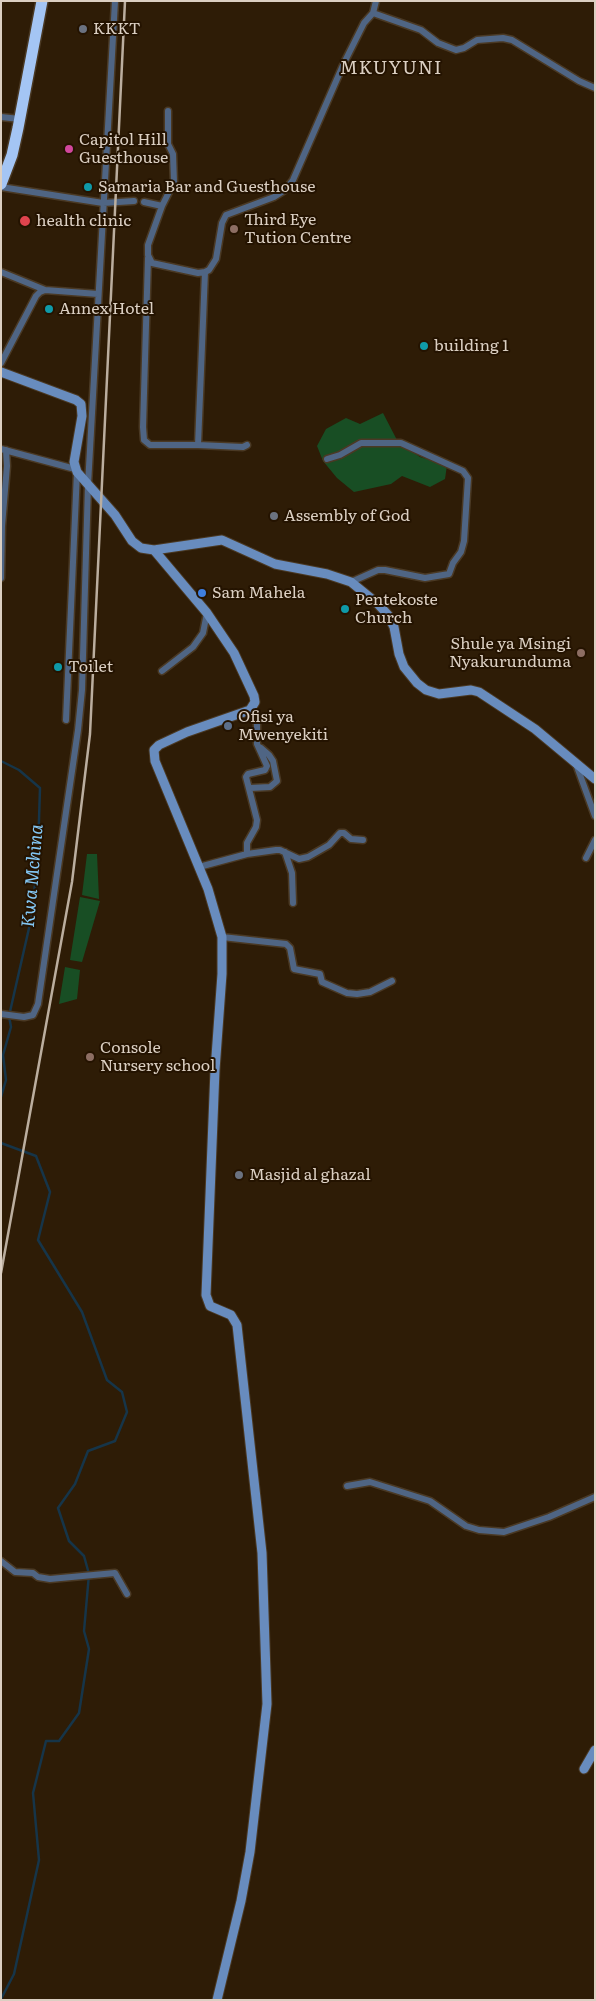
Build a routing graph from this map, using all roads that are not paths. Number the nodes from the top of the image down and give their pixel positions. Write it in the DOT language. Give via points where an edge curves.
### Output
graph roads {
  1 [pos="42,1"];
  2 [pos="115,1"];
  3 [pos="376,1"];
  4 [pos="373,13"];
  5 [pos="595,88"];
  6 [pos="168,111"];
  7 [pos="1,117"];
  8 [pos="20,119"];
  9 [pos="1,186"];
  10 [pos="134,201"];
  11 [pos="144,202"];
  12 [pos="103,203"];
  13 [pos="162,206"];
  14 [pos="148,255"];
  15 [pos="1,272"];
  16 [pos="206,272"];
  17 [pos="44,290"];
  18 [pos="98,294"];
  19 [pos="1,363"];
  20 [pos="1,372"];
  21 [pos="198,445"];
  22 [pos="247,446"];
  23 [pos="4,450"];
  24 [pos="327,459"];
  25 [pos="76,470"];
  26 [pos="88,485"];
  27 [pos="154,550"];
  28 [pos="1,578"];
  29 [pos="350,582"];
  30 [pos="207,613"];
  31 [pos="162,670"];
  32 [pos="250,710"];
  33 [pos="66,720"];
  34 [pos="257,741"];
  35 [pos="574,761"];
  36 [pos="595,779"];
  37 [pos="250,788"];
  38 [pos="595,816"];
  39 [pos="363,840"];
  40 [pos="595,840"];
  41 [pos="285,852"];
  42 [pos="247,854"];
  43 [pos="586,858"];
  44 [pos="199,867"];
  45 [pos="293,903"];
  46 [pos="222,937"];
  47 [pos="392,981"];
  48 [pos="1,1014"];
  49 [pos="347,1486"];
  50 [pos="595,1497"];
  51 [pos="1,1561"];
  52 [pos="128,1594"];
  53 [pos="595,1750"];
  54 [pos="584,1769"];
  55 [pos="217,2000"];
  1 -- 8 [label="highway"];
  2 -- 12 [label="street"];
  3 -- 4 [label="street"];
  4 -- 5 [label="street" via="421,30 438,43 456,50 477,40 512,40"];
  4 -- 16 [label="street" via="364,22 354,42 293,180 274,197 226,215 216,258"];
  6 -- 13 [label="street" via="168,144 173,154 174,182"];
  7 -- 8 [label="street"];
  8 -- 9 [label="highway"];
  9 -- 12 [label="street"];
  10 -- 12 [label="street"];
  11 -- 13 [label="street"];
  12 -- 18 [label="street"];
  13 -- 14 [label="street" via="148,245"];
  14 -- 16 [label="street" via="152,263"];
  14 -- 21 [label="street" via="144,440 150,445"];
  15 -- 17 [label="street"];
  16 -- 21 [label="street"];
  17 -- 18 [label="street"];
  17 -- 19 [label="street" via="36,296"];
  18 -- 26 [label="street"];
  20 -- 25 [label="street" via="80,404 82,416 74,462"];
  21 -- 22 [label="street"];
  23 -- 25 [label="street"];
  23 -- 28 [label="street" via="7,466"];
  24 -- 29 [label="street" via="361,443 401,443 463,471 468,478 464,541 449,574 425,578 378,570"];
  25 -- 26 [label="street"];
  25 -- 33 [label="street"];
  26 -- 27 [label="street" via="115,515 132,541 141,548"];
  26 -- 48 [label="street" via="80,706 38,1004 33,1015"];
  27 -- 29 [label="street" via="222,540 275,564"];
  27 -- 30 [label="street"];
  29 -- 35 [label="street" via="388,615 402,661 417,683 439,694 479,692 535,729"];
  30 -- 31 [label="street" via="203,633 194,647"];
  30 -- 32 [label="street" via="234,653 251,689 255,702"];
  32 -- 34 [label="street" via="257,724"];
  32 -- 44 [label="street" via="187,732 159,744 154,750 155,761"];
  34 -- 37 [label="street" via="266,768 248,774"];
  34 -- 37 [label="street" via="272,761 277,781 270,787"];
  35 -- 36 [label="street"];
  35 -- 38 [label="street"];
  37 -- 42 [label="street" via="258,824 248,840"];
  39 -- 41 [label="street" via="351,839 340,833 330,845 308,857 298,858"];
  40 -- 43 [label="street"];
  41 -- 42 [label="street"];
  41 -- 45 [label="street" via="292,873"];
  42 -- 44 [label="street"];
  44 -- 46 [label="street"];
  46 -- 47 [label="street" via="286,944 291,951 294,969 320,974 322,982 347,993 370,992"];
  46 -- 55 [label="street" via="206,1295 210,1306 231,1315 237,1325 262,1553 267,1704 250,1852"];
  49 -- 50 [label="street" via="370,1482 430,1501 466,1526 504,1532"];
  51 -- 52 [label="street" via="15,1572 33,1573 50,1579 115,1573"];
  53 -- 54 [label="street"];
}
